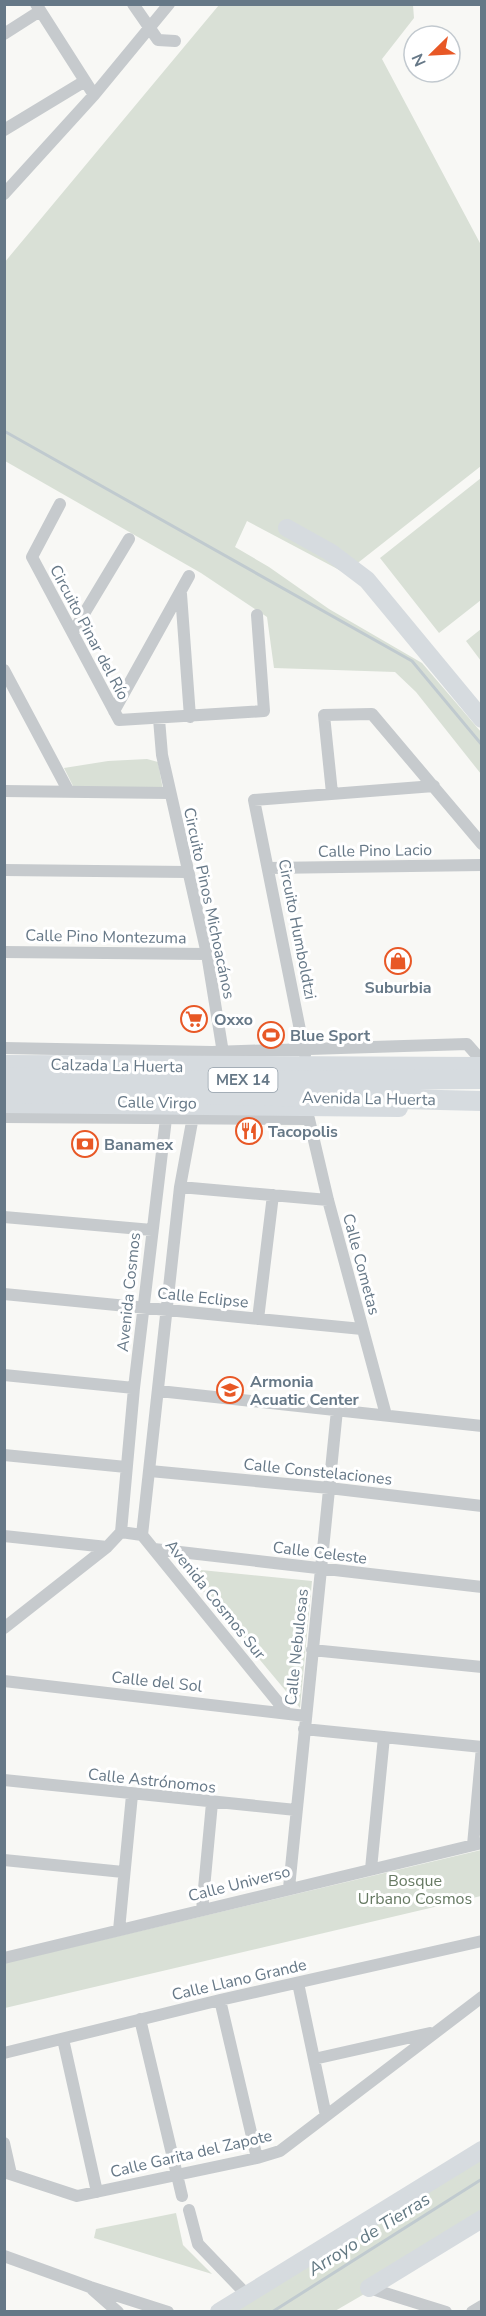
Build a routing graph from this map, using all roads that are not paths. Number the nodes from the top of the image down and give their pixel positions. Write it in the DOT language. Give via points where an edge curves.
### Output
graph roads {
  1 [pos="134,4"];
  2 [pos="169,4"];
  3 [pos="38,8"];
  4 [pos="149,28"];
  5 [pos="4,34"];
  6 [pos="175,41"];
  7 [pos="85,81"];
  8 [pos="94,95"];
  9 [pos="4,130"];
  10 [pos="4,194"];
  11 [pos="60,504"];
  12 [pos="287,528"];
  13 [pos="129,539"];
  14 [pos="189,576"];
  15 [pos="181,592"];
  16 [pos="257,615"];
  17 [pos="73,632"];
  18 [pos="4,670"];
  19 [pos="114,711"];
  20 [pos="190,717"];
  21 [pos="159,718"];
  22 [pos="482,719"];
  23 [pos="434,786"];
  24 [pos="4,791"];
  25 [pos="69,792"];
  26 [pos="169,793"];
  27 [pos="332,793"];
  28 [pos="482,844"];
  29 [pos="482,865"];
  30 [pos="269,868"];
  31 [pos="4,870"];
  32 [pos="187,872"];
  33 [pos="4,952"];
  34 [pos="207,954"];
  35 [pos="4,1048"];
  36 [pos="305,1057"];
  37 [pos="482,1061"];
  38 [pos="4,1064"];
  39 [pos="482,1066"];
  40 [pos="227,1073"];
  41 [pos="4,1077"];
  42 [pos="482,1079"];
  43 [pos="4,1092"];
  44 [pos="187,1093"];
  45 [pos="482,1101"];
  46 [pos="4,1104"];
  47 [pos="482,1109"];
  48 [pos="4,1117"];
  49 [pos="309,1119"];
  50 [pos="180,1187"];
  51 [pos="273,1195"];
  52 [pos="328,1200"];
  53 [pos="4,1217"];
  54 [pos="152,1230"];
  55 [pos="4,1294"];
  56 [pos="143,1308"];
  57 [pos="167,1310"];
  58 [pos="258,1319"];
  59 [pos="362,1329"];
  60 [pos="4,1375"];
  61 [pos="134,1389"];
  62 [pos="159,1391"];
  63 [pos="337,1410"];
  64 [pos="386,1415"];
  65 [pos="482,1426"];
  66 [pos="4,1455"];
  67 [pos="126,1467"];
  68 [pos="150,1471"];
  69 [pos="329,1488"];
  70 [pos="482,1506"];
  71 [pos="121,1532"];
  72 [pos="142,1535"];
  73 [pos="4,1536"];
  74 [pos="107,1547"];
  75 [pos="154,1549"];
  76 [pos="321,1570"];
  77 [pos="482,1587"];
  78 [pos="4,1628"];
  79 [pos="312,1650"];
  80 [pos="482,1667"];
  81 [pos="4,1681"];
  82 [pos="286,1712"];
  83 [pos="305,1722"];
  84 [pos="384,1737"];
  85 [pos="482,1747"];
  86 [pos="4,1780"];
  87 [pos="132,1795"];
  88 [pos="212,1803"];
  89 [pos="296,1810"];
  90 [pos="477,1844"];
  91 [pos="4,1860"];
  92 [pos="371,1869"];
  93 [pos="123,1872"];
  94 [pos="289,1888"];
  95 [pos="202,1910"];
  96 [pos="119,1930"];
  97 [pos="482,1941"];
  98 [pos="4,1958"];
  99 [pos="298,1983"];
  100 [pos="482,1997"];
  101 [pos="220,2000"];
  102 [pos="141,2019"];
  103 [pos="436,2031"];
  104 [pos="63,2038"];
  105 [pos="4,2053"];
  106 [pos="314,2059"];
  107 [pos="326,2116"];
  108 [pos="4,2143"];
  109 [pos="482,2150"];
  110 [pos="257,2158"];
  111 [pos="8,2173"];
  112 [pos="177,2175"];
  113 [pos="97,2192"];
  114 [pos="182,2196"];
  115 [pos="189,2210"];
  116 [pos="482,2219"];
  117 [pos="4,2256"];
  118 [pos="90,2287"];
  119 [pos="369,2288"];
  120 [pos="247,2295"];
  121 [pos="482,2306"];
  122 [pos="118,2312"];
  123 [pos="168,2312"];
  124 [pos="219,2312"];
  125 [pos="446,2312"];
  126 [pos="472,2312"];
  1 -- 4 [label="street"];
  2 -- 4 [label="street"];
  3 -- 5 [label="street"];
  3 -- 7 [label="street"];
  4 -- 6 [label="street" via="158,40"];
  4 -- 8 [label="street"];
  7 -- 8 [label="street"];
  7 -- 9 [label="street"];
  8 -- 10 [label="street"];
  11 -- 17 [label="street, Circuito Pinar del Río" via="32,557"];
  12 -- 22 [label="street" via="330,552 367,580"];
  13 -- 17 [label="street"];
  14 -- 15 [label="street"];
  15 -- 19 [label="street"];
  15 -- 20 [label="street"];
  16 -- 20 [label="street, Circuito Pinar del Río" via="264,711"];
  17 -- 19 [label="street, Circuito Pinar del Río"];
  18 -- 25 [label="street"];
  19 -- 21 [label="street, Circuito Pinar del Río" via="119,720"];
  20 -- 21 [label="street, Circuito Pinar del Río"];
  21 -- 26 [label="street, Circuito Pinos Michoacános"];
  23 -- 27 [label="street"];
  23 -- 27 [label="street" via="372,714 324,715"];
  23 -- 28 [label="street"];
  24 -- 25 [label="street"];
  25 -- 26 [label="street"];
  26 -- 32 [label="street, Circuito Pinos Michoacános"];
  27 -- 30 [label="street, Circuito Humboldtzi" via="254,800"];
  29 -- 30 [label="street, Calle Pino Lacio"];
  30 -- 36 [label="street, Circuito Humboldtzi"];
  31 -- 32 [label="street"];
  32 -- 34 [label="street, Circuito Pinos Michoacános"];
  33 -- 34 [label="street, Calle Pino Montezuma"];
  34 -- 40 [label="street, Circuito Pinos Michoacános"];
  35 -- 40 [label="street, Calzada La Huerta"];
  36 -- 37 [label="street" via="467,1044"];
  36 -- 39 [label="street, Calzada La Huerta" via="375,1067"];
  36 -- 40 [label="street, Calzada La Huerta"];
  38 -- 44 [label="street, Calzada La Huerta"];
  40 -- 42 [label="main road, Avenida La Huerta / MEX 14"];
  40 -- 44 [label="main road, Avenida La Huerta / MEX 14"];
  40 -- 45 [label="main road, Avenida La Huerta / MEX 14"];
  41 -- 44 [label="main road, Avenida La Huerta / MEX 14"];
  43 -- 44 [label="main road, Avenida La Huerta / MEX 14"];
  44 -- 46 [label="street, Calzada La Huerta"];
  44 -- 47 [label="street, Calzada La Huerta"];
  44 -- 48 [label="street, Calle Virgo"];
  44 -- 49 [label="street, Calle Virgo"];
  44 -- 50 [label="street"];
  44 -- 54 [label="street, Avenida Cosmos"];
  49 -- 52 [label="street, Calle Cometas"];
  50 -- 51 [label="street"];
  50 -- 57 [label="street"];
  51 -- 52 [label="street"];
  51 -- 58 [label="street"];
  52 -- 59 [label="street, Calle Cometas"];
  53 -- 54 [label="street"];
  54 -- 56 [label="street, Avenida Cosmos"];
  55 -- 56 [label="street, Calle Eclipse"];
  56 -- 57 [label="street, Calle Eclipse"];
  56 -- 61 [label="street, Avenida Cosmos"];
  57 -- 58 [label="street, Calle Eclipse"];
  57 -- 62 [label="street"];
  58 -- 59 [label="street, Calle Eclipse"];
  59 -- 64 [label="street, Calle Cometas"];
  60 -- 61 [label="street"];
  61 -- 67 [label="street, Avenida Cosmos"];
  62 -- 63 [label="street"];
  62 -- 68 [label="street"];
  63 -- 64 [label="street"];
  63 -- 69 [label="street, Calle Nebulosas"];
  64 -- 65 [label="street"];
  66 -- 67 [label="street"];
  67 -- 71 [label="street, Avenida Cosmos"];
  68 -- 69 [label="street, Calle Constelaciones"];
  68 -- 72 [label="street"];
  69 -- 70 [label="street, Calle Constelaciones"];
  69 -- 76 [label="street, Calle Nebulosas"];
  71 -- 72 [label="street"];
  71 -- 74 [label="street"];
  72 -- 75 [label="street, Avenida Cosmos Sur"];
  73 -- 74 [label="street"];
  74 -- 78 [label="street"];
  75 -- 76 [label="street, Calle Celeste"];
  75 -- 82 [label="street, Avenida Cosmos Sur"];
  76 -- 77 [label="street, Calle Celeste"];
  76 -- 79 [label="street, Calle Nebulosas"];
  79 -- 80 [label="street"];
  79 -- 83 [label="street, Calle Nebulosas"];
  81 -- 82 [label="street, Calle del Sol"];
  82 -- 83 [label="street, Calle del Sol"];
  83 -- 84 [label="street, Calle del Sol"];
  83 -- 89 [label="street, Calle Nebulosas"];
  84 -- 85 [label="street, Calle del Sol"];
  84 -- 92 [label="street"];
  85 -- 90 [label="street"];
  86 -- 87 [label="street, Calle Astrónomos"];
  87 -- 88 [label="street, Calle Astrónomos"];
  87 -- 93 [label="street"];
  88 -- 89 [label="street, Calle Astrónomos"];
  88 -- 95 [label="street"];
  89 -- 94 [label="street, Calle Nebulosas"];
  90 -- 92 [label="street, Calle Universo"];
  91 -- 93 [label="street"];
  92 -- 94 [label="street, Calle Universo"];
  93 -- 96 [label="street"];
  94 -- 95 [label="street, Calle Universo"];
  95 -- 96 [label="street, Calle Universo"];
  96 -- 98 [label="street, Calle Universo"];
  97 -- 99 [label="street, Calle Llano Grande"];
  99 -- 101 [label="street, Calle Llano Grande"];
  99 -- 106 [label="street"];
  100 -- 103 [label="street, Calle Garita del Zapote"];
  101 -- 102 [label="street, Calle Llano Grande"];
  101 -- 110 [label="street"];
  102 -- 104 [label="street, Calle Llano Grande"];
  102 -- 112 [label="street"];
  103 -- 106 [label="street"];
  103 -- 107 [label="street, Calle Garita del Zapote"];
  104 -- 105 [label="street, Calle Llano Grande"];
  104 -- 113 [label="street"];
  106 -- 107 [label="street"];
  107 -- 110 [label="street, Calle Garita del Zapote" via="280,2151"];
  108 -- 111 [label="street"];
  109 -- 120 [label="street"];
  110 -- 112 [label="street, Calle Garita del Zapote"];
  111 -- 113 [label="street, Calle Garita del Zapote" via="77,2196"];
  112 -- 113 [label="street, Calle Garita del Zapote"];
  112 -- 114 [label="street"];
  115 -- 120 [label="street" via="198,2244"];
  116 -- 119 [label="street"];
  117 -- 118 [label="street"];
  118 -- 122 [label="street"];
  118 -- 123 [label="street"];
  119 -- 125 [label="street"];
  120 -- 124 [label="street"];
  121 -- 126 [label="street"];
}
